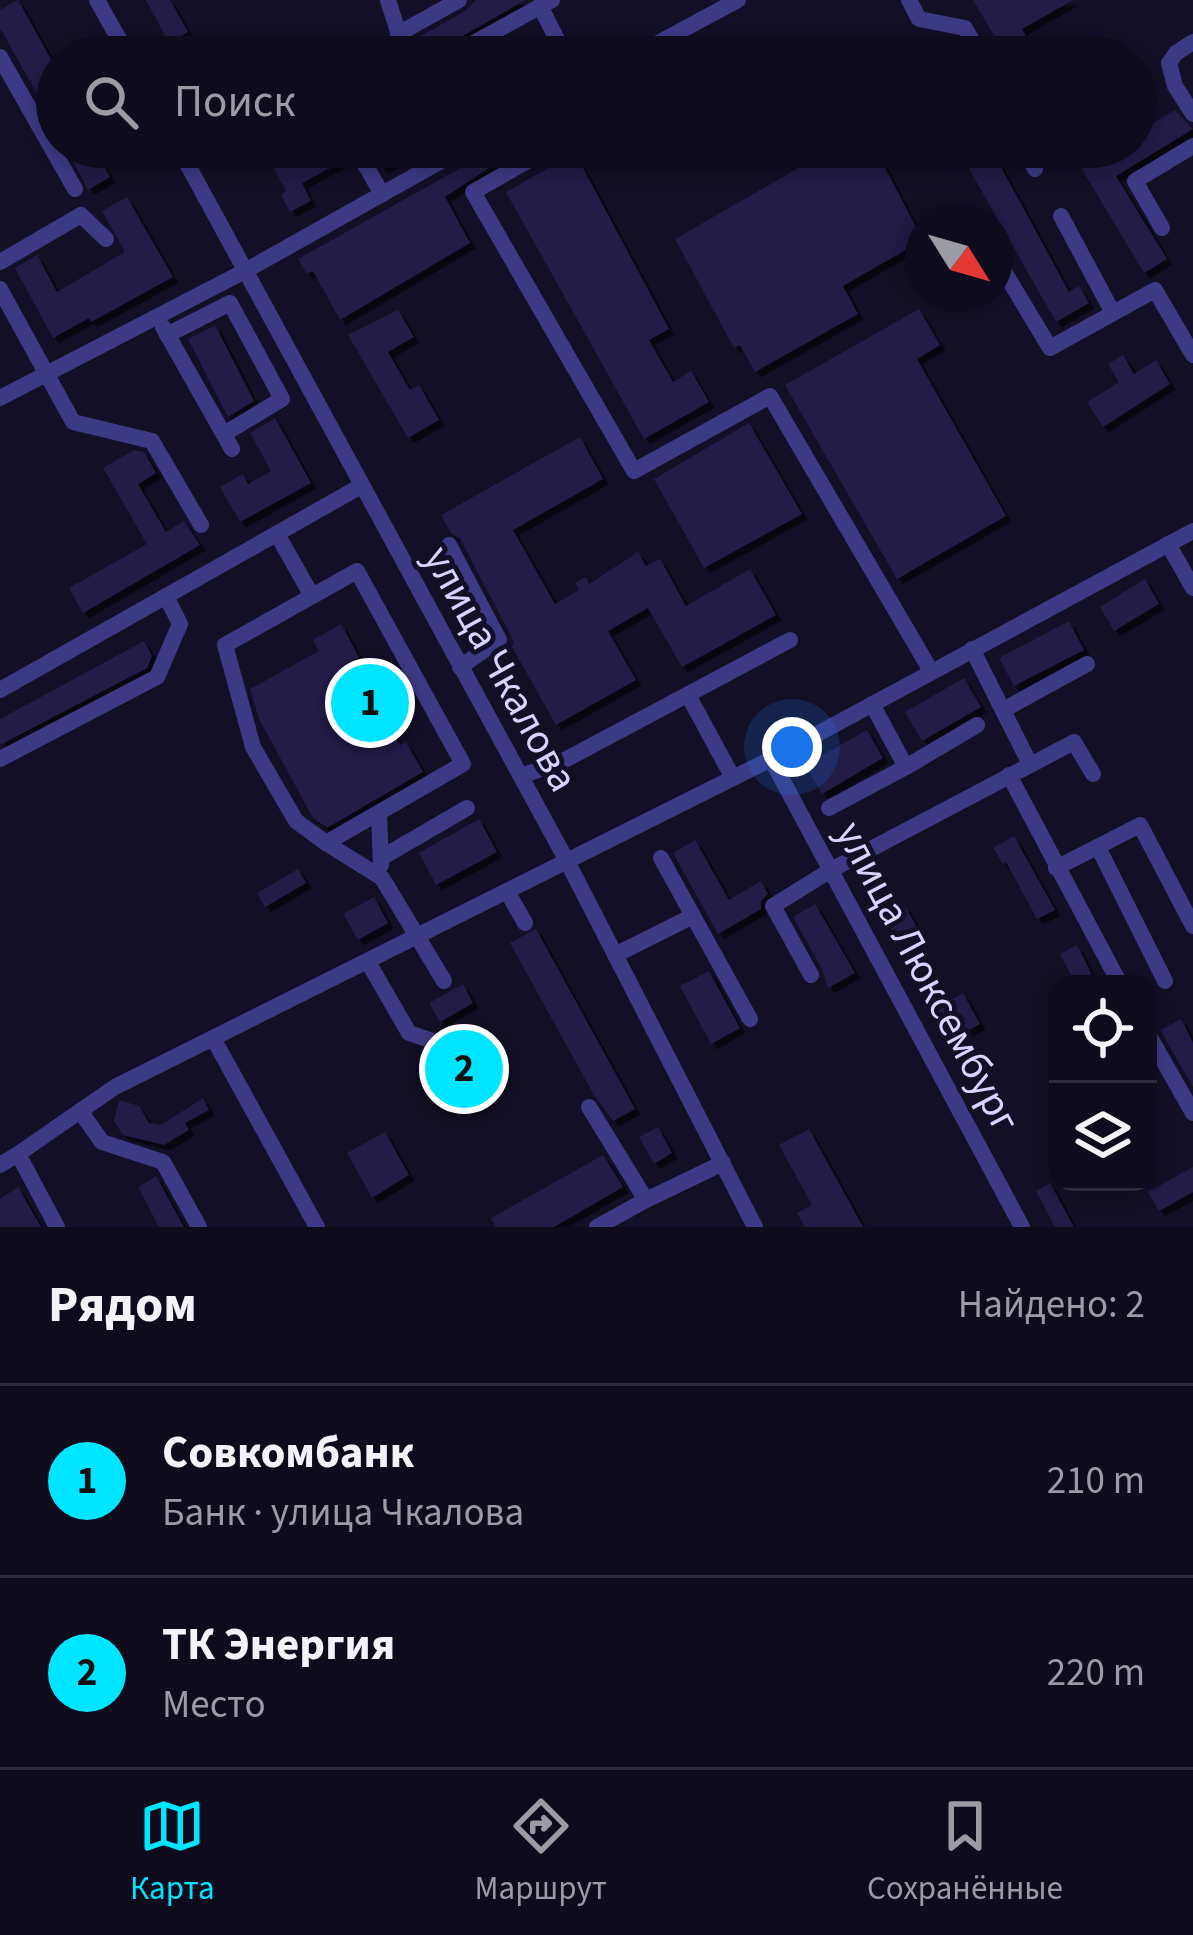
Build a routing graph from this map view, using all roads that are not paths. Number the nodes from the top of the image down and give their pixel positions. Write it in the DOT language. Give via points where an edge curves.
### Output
graph roads {
  1 [pos="97,0"];
  2 [pos="388,0"];
  3 [pos="459,0"];
  4 [pos="738,0"];
  5 [pos="909,0"];
  6 [pos="546,3"];
  7 [pos="398,34"];
  8 [pos="117,36"];
  9 [pos="486,36"];
  10 [pos="558,36"];
  11 [pos="671,36"];
  12 [pos="969,36"];
  13 [pos="1193,42"];
  14 [pos="0,57"];
  15 [pos="1193,114"];
  16 [pos="36,120"];
  17 [pos="1193,146"];
  18 [pos="63,168"];
  19 [pos="189,168"];
  20 [pos="367,168"];
  21 [pos="425,168"];
  22 [pos="515,168"];
  23 [pos="1157,168"];
  24 [pos="1157,168"];
  25 [pos="75,189"];
  26 [pos="382,194"];
  27 [pos="1060,216"];
  28 [pos="1162,228"];
  29 [pos="106,239"];
  30 [pos="0,262"];
  31 [pos="245,271"];
  32 [pos="1013,287"];
  33 [pos="0,290"];
  34 [pos="1113,313"];
  35 [pos="156,316"];
  36 [pos="167,335"];
  37 [pos="1193,355"];
  38 [pos="46,372"];
  39 [pos="0,398"];
  40 [pos="361,486"];
  41 [pos="201,525"];
  42 [pos="1193,531"];
  43 [pos="277,533"];
  44 [pos="1168,544"];
  45 [pos="448,545"];
  46 [pos="1193,588"];
  47 [pos="166,596"];
  48 [pos="312,596"];
  49 [pos="790,640"];
  50 [pos="972,649"];
  51 [pos="1087,664"];
  52 [pos="460,667"];
  53 [pos="931,671"];
  54 [pos="1,686"];
  55 [pos="688,695"];
  56 [pos="872,704"];
  57 [pos="1003,710"];
  58 [pos="977,725"];
  59 [pos="0,759"];
  60 [pos="771,759"];
  61 [pos="1030,764"];
  62 [pos="906,767"];
  63 [pos="1093,774"];
  64 [pos="1010,775"];
  65 [pos="521,776"];
  66 [pos="733,778"];
  67 [pos="467,808"];
  68 [pos="829,808"];
  69 [pos="379,814"];
  70 [pos="326,843"];
  71 [pos="1098,848"];
  72 [pos="381,858"];
  73 [pos="661,858"];
  74 [pos="568,863"];
  75 [pos="1056,868"];
  76 [pos="831,870"];
  77 [pos="382,878"];
  78 [pos="508,893"];
  79 [pos="693,916"];
  80 [pos="525,922"];
  81 [pos="1193,926"];
  82 [pos="419,937"];
  83 [pos="615,956"];
  84 [pos="368,962"];
  85 [pos="1115,975"];
  86 [pos="811,976"];
  87 [pos="444,981"];
  88 [pos="1165,981"];
  89 [pos="750,1019"];
  90 [pos="213,1038"];
  91 [pos="436,1042"];
  92 [pos="1157,1050"];
  93 [pos="589,1107"];
  94 [pos="80,1111"];
  95 [pos="1193,1112"];
  96 [pos="18,1154"];
  97 [pos="722,1163"];
  98 [pos="0,1165"];
  99 [pos="646,1200"];
  100 [pos="1019,1221"];
  101 [pos="57,1227"];
  102 [pos="199,1227"];
  103 [pos="316,1227"];
  104 [pos="597,1227"];
  105 [pos="755,1227"];
  106 [pos="996,1227"];
  1 -- 8 [label="street"];
  2 -- 7 [label="street"];
  3 -- 7 [label="street"];
  4 -- 11 [label="street"];
  5 -- 12 [label="street" via="920,19 965,28"];
  6 -- 9 [label="street"];
  6 -- 10 [label="street"];
  13 -- 15 [label="street" via="1169,63"];
  14 -- 16 [label="street"];
  17 -- 23 [label="street"];
  18 -- 25 [label="street"];
  19 -- 31 [label="street, улица Чкалова"];
  20 -- 26 [label="street"];
  21 -- 26 [label="street"];
  22 -- 53 [label="street" via="473,192 634,472 770,396"];
  24 -- 28 [label="street" via="1135,181"];
  26 -- 31 [label="street"];
  27 -- 34 [label="street"];
  29 -- 30 [label="street" via="81,215"];
  31 -- 35 [label="street"];
  31 -- 40 [label="street, улица Чкалова"];
  32 -- 34 [label="street" via="1050,348"];
  33 -- 38 [label="street"];
  34 -- 37 [label="street" via="1155,290"];
  35 -- 36 [label="street"];
  35 -- 38 [label="street"];
  36 -- 36 [label="street" via="228,441 282,399 230,303"];
  38 -- 39 [label="street"];
  38 -- 41 [label="street" via="73,422 152,441"];
  40 -- 43 [label="street"];
  40 -- 52 [label="street, улица Чкалова"];
  42 -- 44 [label="street"];
  43 -- 47 [label="street"];
  43 -- 48 [label="street"];
  44 -- 46 [label="street"];
  44 -- 50 [label="street"];
  45 -- 52 [label="street" via="499,640"];
  47 -- 54 [label="street"];
  47 -- 59 [label="street" via="180,624 157,677"];
  48 -- 69 [label="street" via="357,571 464,764"];
  48 -- 70 [label="street" via="225,645 253,747 296,821"];
  49 -- 55 [label="street"];
  50 -- 53 [label="street"];
  50 -- 57 [label="street"];
  51 -- 57 [label="street"];
  52 -- 65 [label="street, улица Чкалова"];
  53 -- 56 [label="street"];
  55 -- 65 [label="street"];
  55 -- 66 [label="street"];
  56 -- 60 [label="street"];
  56 -- 62 [label="street"];
  57 -- 61 [label="street"];
  58 -- 62 [label="street"];
  60 -- 66 [label="street"];
  60 -- 76 [label="street, улица Люксембург"];
  61 -- 63 [label="street" via="1074,742"];
  61 -- 64 [label="street"];
  62 -- 68 [label="street"];
  64 -- 75 [label="street"];
  64 -- 76 [label="street"];
  65 -- 74 [label="street, улица Чкалова"];
  66 -- 74 [label="street"];
  67 -- 72 [label="street"];
  69 -- 70 [label="street"];
  69 -- 72 [label="street"];
  70 -- 77 [label="street"];
  71 -- 75 [label="street"];
  71 -- 81 [label="street" via="1140,825"];
  71 -- 88 [label="street"];
  72 -- 77 [label="street"];
  73 -- 79 [label="street"];
  74 -- 78 [label="street"];
  74 -- 83 [label="street, улица Чкалова"];
  75 -- 85 [label="street"];
  76 -- 86 [label="street" via="773,907"];
  76 -- 100 [label="street, улица Люксембург"];
  77 -- 82 [label="street"];
  78 -- 80 [label="street"];
  78 -- 82 [label="street"];
  79 -- 83 [label="street"];
  79 -- 89 [label="street"];
  82 -- 84 [label="street"];
  82 -- 87 [label="street"];
  83 -- 97 [label="street, улица Чкалова"];
  84 -- 90 [label="street"];
  84 -- 91 [label="street" via="409,1033"];
  90 -- 94 [label="street"];
  90 -- 103 [label="street"];
  92 -- 95 [label="street"];
  93 -- 99 [label="street"];
  94 -- 96 [label="street"];
  94 -- 102 [label="street" via="102,1142 164,1162"];
  96 -- 98 [label="street"];
  96 -- 101 [label="street"];
  97 -- 99 [label="street"];
  97 -- 105 [label="street, улица Чкалова"];
  99 -- 104 [label="street"];
  100 -- 106 [label="street"];
}
